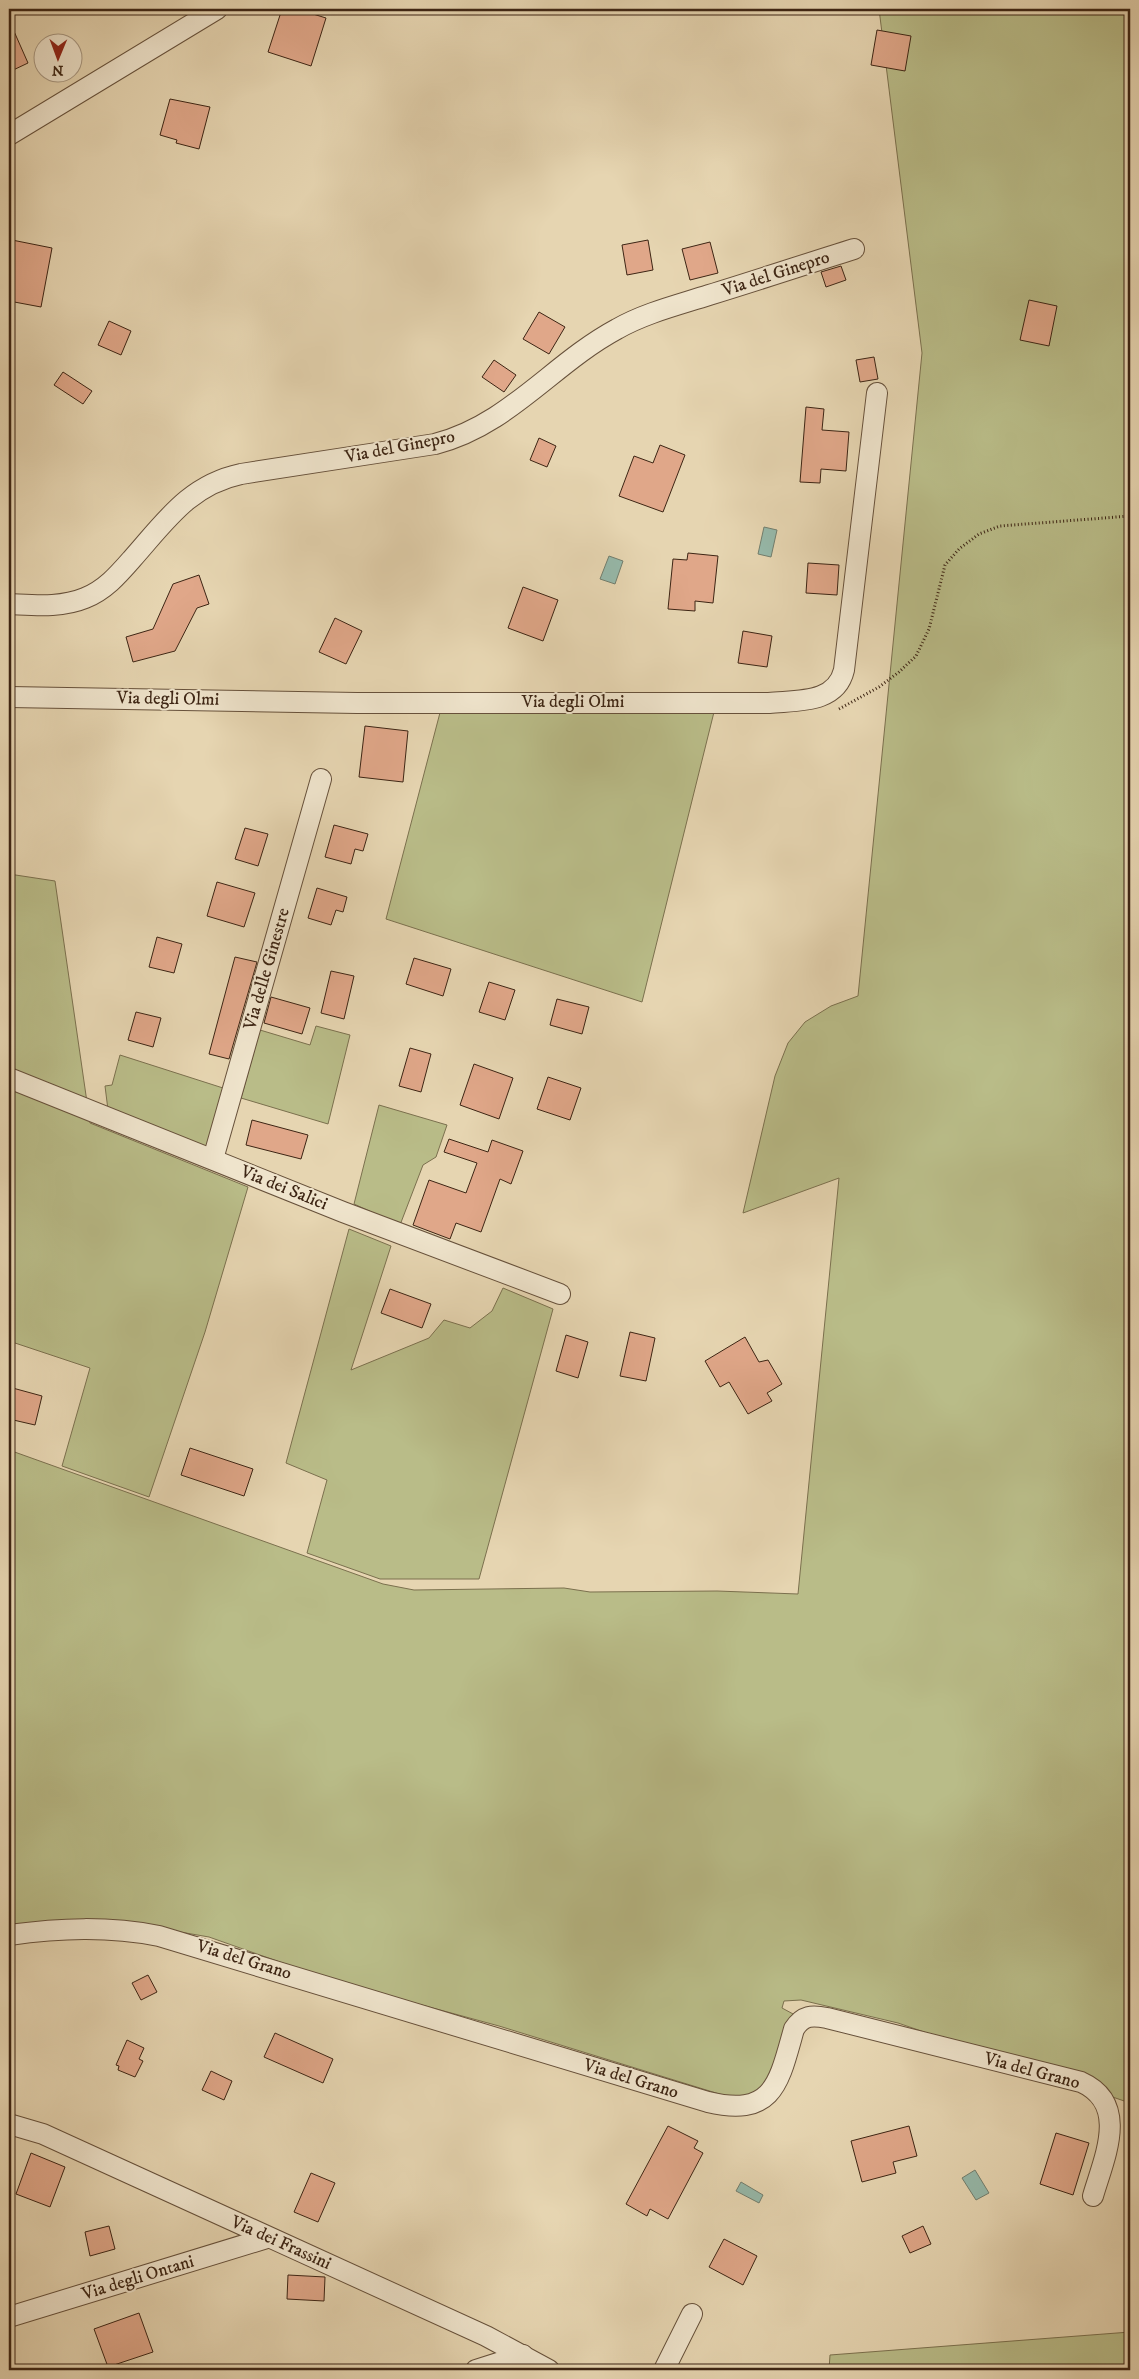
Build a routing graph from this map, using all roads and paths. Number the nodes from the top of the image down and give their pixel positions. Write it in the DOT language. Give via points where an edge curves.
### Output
graph roads {
  1 [pos="217,9"];
  2 [pos="9,135"];
  3 [pos="854,249"];
  4 [pos="877,393"];
  5 [pos="1130,516"];
  6 [pos="9,604"];
  7 [pos="9,697"];
  8 [pos="833,710"];
  9 [pos="320,779"];
  10 [pos="9,1078"];
  11 [pos="213,1159"];
  12 [pos="560,1294"];
  13 [pos="9,1935"];
  14 [pos="9,2124"];
  15 [pos="1094,2196"];
  16 [pos="267,2238"];
  17 [pos="692,2314"];
  18 [pos="9,2318"];
  19 [pos="523,2354"];
  20 [pos="476,2370"];
  21 [pos="549,2370"];
  22 [pos="664,2370"];
  1 -- 2 [label="street"];
  3 -- 6 [label="street, Via del Ginepro" via="662,310 618,328 578,354 496,418 460,437 435,444 241,474 214,482 183,502 117,576 100,590 83,599 65,603"];
  4 -- 7 [label="street, Via degli Olmi" via="844,670 837,686 818,697 769,703 401,703"];
  5 -- 8 [label="path" via="1000,526 979,534 945,565 929,629 916,656 879,687 851,704"];
  9 -- 11 [label="street, Via delle Ginestre"];
  10 -- 11 [label="street, Via dei Salici"];
  11 -- 12 [label="street, Via dei Salici" via="342,1212"];
  13 -- 15 [label="street, Via del Grano" via="94,1928 174,1939 727,2106 755,2102 769,2094 778,2081 798,2022 810,2016 827,2018 1081,2082 1094,2089 1104,2100 1111,2127"];
  14 -- 16 [label="street, Via dei Frassini" via="44,2134"];
  16 -- 18 [label="street, Via degli Ontani"];
  16 -- 19 [label="street, Via dei Frassini"];
  17 -- 22 [label="street"];
  19 -- 20 [label="street"];
  19 -- 21 [label="street, Via dei Frassini"];
}
